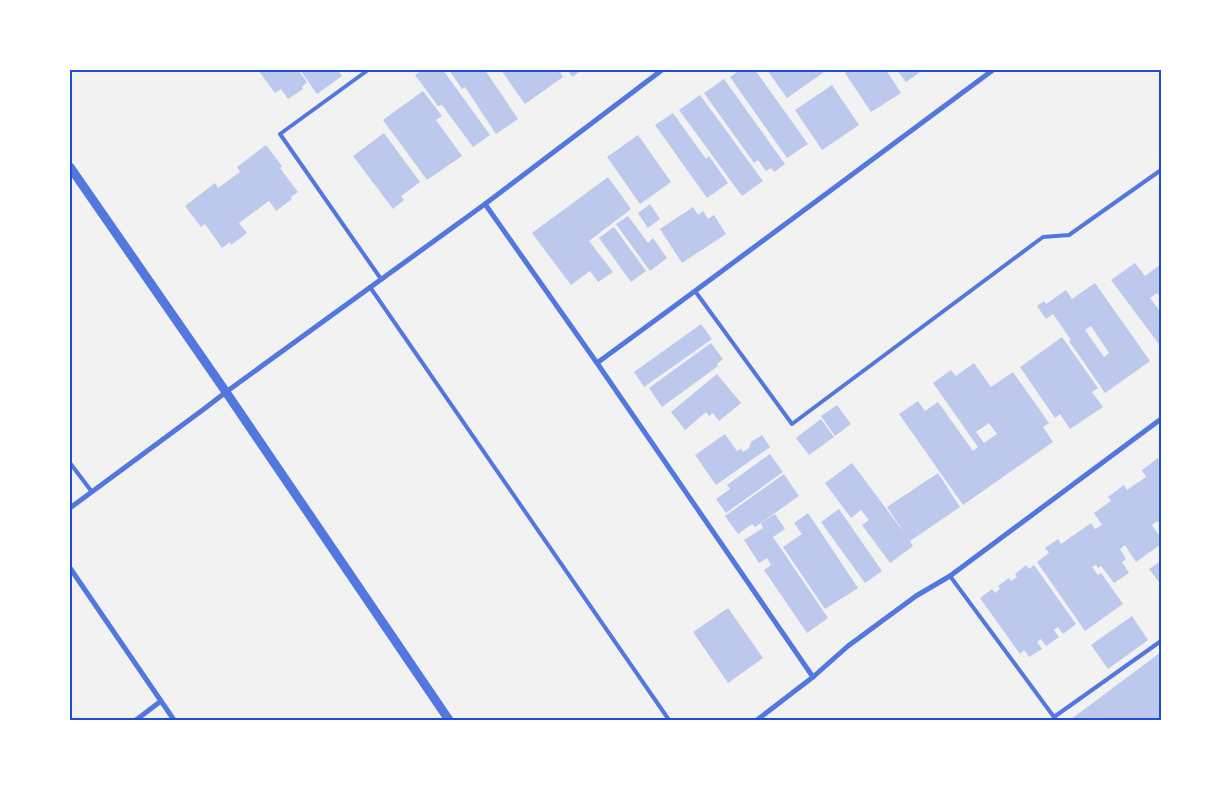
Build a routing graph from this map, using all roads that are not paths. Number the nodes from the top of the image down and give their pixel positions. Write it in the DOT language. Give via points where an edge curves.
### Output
graph roads {
  1 [pos="368,70"];
  2 [pos="662,70"];
  3 [pos="992,70"];
  4 [pos="70,167"];
  5 [pos="1159,172"];
  6 [pos="1161,178"];
  7 [pos="485,204"];
  8 [pos="381,279"];
  9 [pos="370,287"];
  10 [pos="695,291"];
  11 [pos="597,363"];
  12 [pos="226,392"];
  13 [pos="1161,419"];
  14 [pos="70,463"];
  15 [pos="92,492"];
  16 [pos="70,508"];
  17 [pos="70,568"];
  18 [pos="950,576"];
  19 [pos="1161,641"];
  20 [pos="813,678"];
  21 [pos="161,701"];
  22 [pos="1055,718"];
  23 [pos="136,720"];
  24 [pos="174,720"];
  25 [pos="450,720"];
  26 [pos="669,720"];
  27 [pos="757,720"];
  1 -- 8 [label="lane" via="280,134"];
  2 -- 7 [label="street"];
  3 -- 10 [label="street"];
  4 -- 12 [label="street"];
  5 -- 6 [label="lane"];
  5 -- 10 [label="lane" via="1069,235 1043,238 792,424"];
  7 -- 8 [label="street"];
  7 -- 11 [label="street"];
  8 -- 9 [label="street"];
  9 -- 12 [label="street"];
  9 -- 26 [label="lane"];
  10 -- 11 [label="street"];
  11 -- 20 [label="street"];
  12 -- 15 [label="street"];
  12 -- 25 [label="street"];
  13 -- 18 [label="street"];
  14 -- 15 [label="lane"];
  15 -- 16 [label="street"];
  17 -- 21 [label="street"];
  18 -- 20 [label="street" via="916,596 848,646"];
  18 -- 22 [label="lane"];
  19 -- 22 [label="lane"];
  20 -- 27 [label="street"];
  21 -- 23 [label="street"];
  21 -- 24 [label="street"];
}
